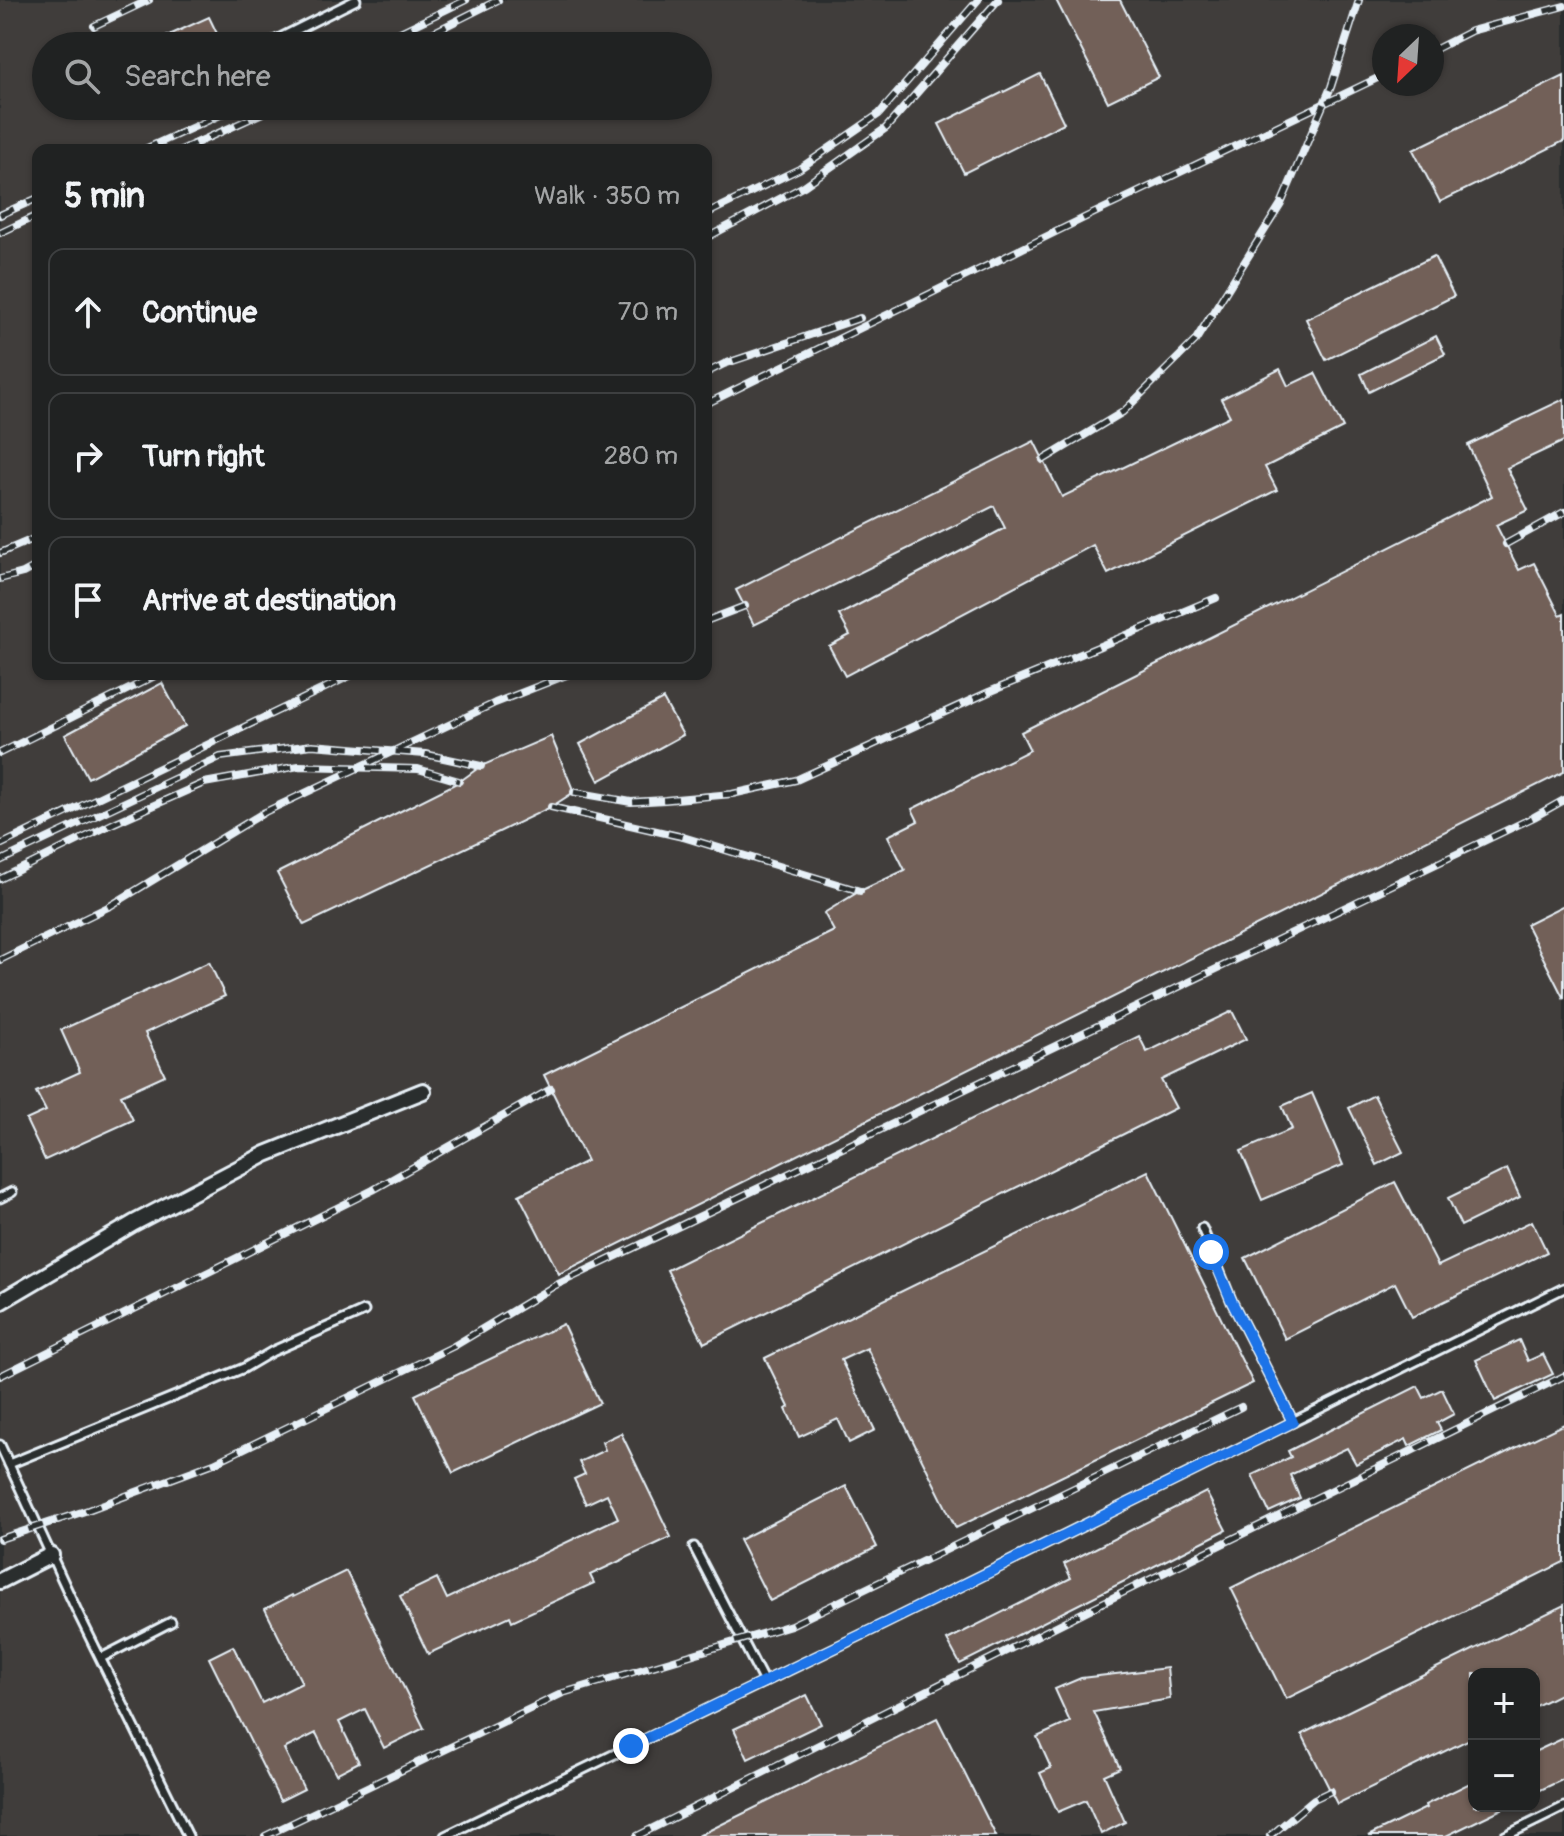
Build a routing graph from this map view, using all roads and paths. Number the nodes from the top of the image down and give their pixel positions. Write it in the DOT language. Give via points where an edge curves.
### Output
graph roads {
  1 [pos="356,0"];
  2 [pos="292,32"];
  3 [pos="423,1091"];
  4 [pos="12,1192"];
  5 [pos="0,1198"];
  6 [pos="1202,1228"];
  7 [pos="1564,1288"];
  8 [pos="0,1302"];
  9 [pos="364,1311"];
  10 [pos="1293,1422"];
  11 [pos="0,1445"];
  12 [pos="9,1464"];
  13 [pos="694,1547"];
  14 [pos="51,1555"];
  15 [pos="0,1581"];
  16 [pos="171,1622"];
  17 [pos="101,1658"];
  18 [pos="764,1682"];
  19 [pos="1564,1807"];
  20 [pos="188,1836"];
  21 [pos="445,1836"];
  22 [pos="1505,1836"];
  1 -- 2 [label="lane"];
  3 -- 8 [label="street" via="266,1154"];
  4 -- 5 [label="lane"];
  6 -- 10 [label="lane" via="1232,1302"];
  7 -- 10 [label="lane"];
  9 -- 12 [label="lane" via="244,1368"];
  10 -- 18 [label="lane"];
  11 -- 12 [label="lane"];
  12 -- 14 [label="lane"];
  13 -- 18 [label="lane"];
  14 -- 15 [label="street"];
  14 -- 17 [label="lane"];
  16 -- 17 [label="lane"];
  17 -- 20 [label="lane"];
  18 -- 21 [label="lane"];
  19 -- 22 [label="lane"];
}
